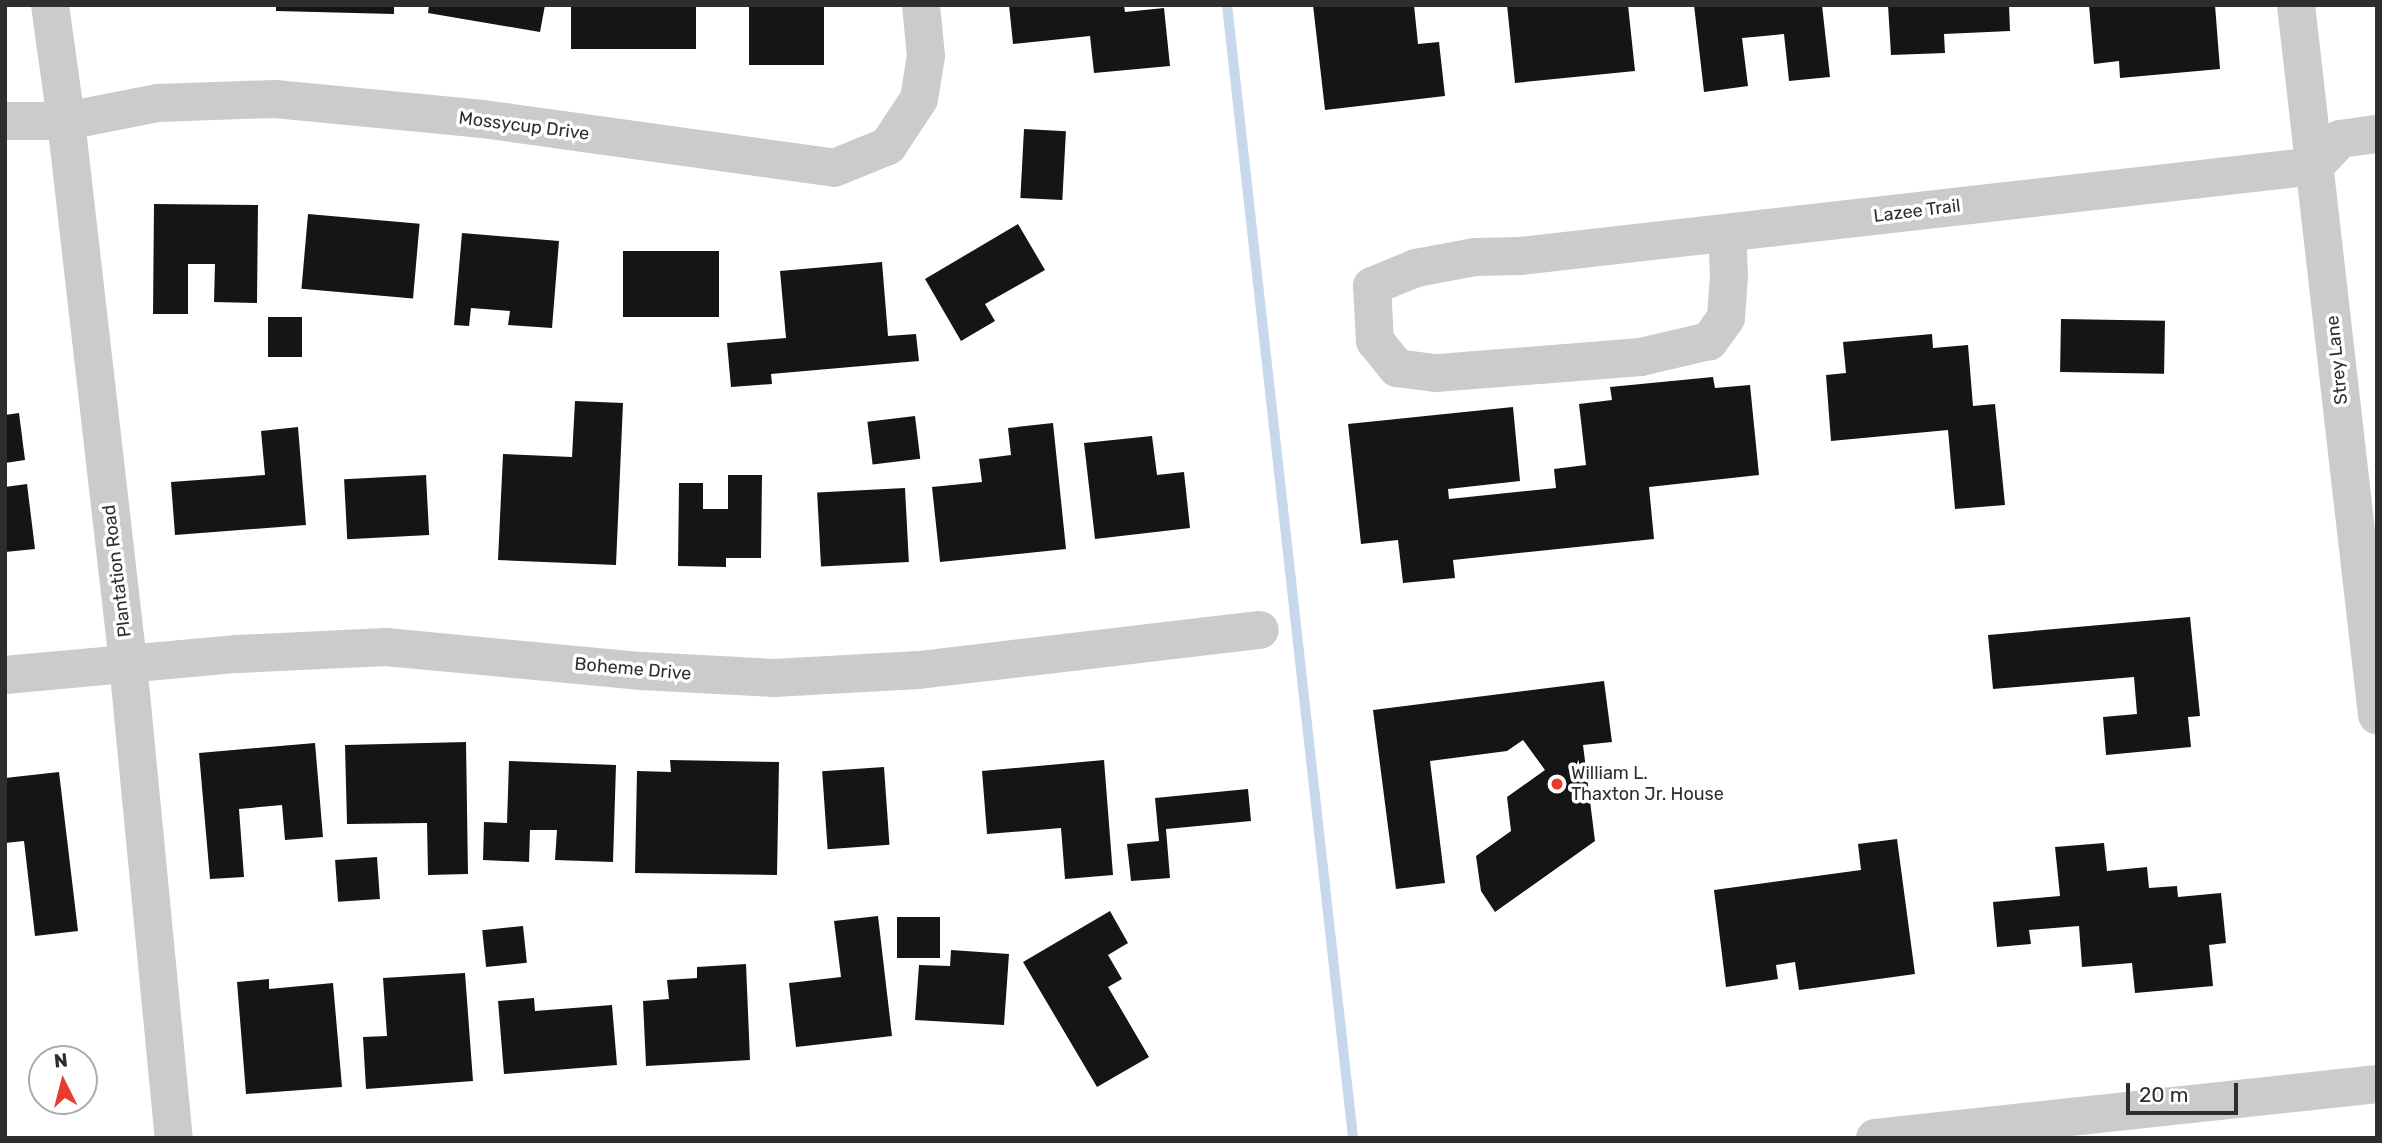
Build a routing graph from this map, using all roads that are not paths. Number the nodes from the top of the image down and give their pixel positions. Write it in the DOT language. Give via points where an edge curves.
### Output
graph roads {
  1 [pos="50,5"];
  2 [pos="920,5"];
  3 [pos="2296,5"];
  4 [pos="5,121"];
  5 [pos="66,121"];
  6 [pos="2377,134"];
  7 [pos="2315,166"];
  8 [pos="1727,233"];
  9 [pos="1260,630"];
  10 [pos="128,663"];
  11 [pos="2374,665"];
  12 [pos="5,675"];
  13 [pos="2377,715"];
  14 [pos="2377,1084"];
  15 [pos="174,1138"];
  16 [pos="1875,1138"];
  1 -- 5 [label="street, Plantation Road"];
  2 -- 5 [label="street, Mossycup Drive" via="926,56 919,99 888,146 834,168 483,120 275,99 158,103"];
  3 -- 7 [label="street, Strey Lane"];
  4 -- 5 [label="street, Mossycup Drive"];
  5 -- 10 [label="street, Plantation Road"];
  6 -- 7 [label="street" via="2340,139"];
  7 -- 8 [label="street, Lazee Trail"];
  7 -- 11 [label="street, Strey Lane"];
  8 -- 8 [label="street, Lazee Trail" via="1475,257 1416,268 1372,286 1375,341 1397,368 1436,373 1641,357 1709,341 1726,318"];
  9 -- 10 [label="street, Boheme Drive" via="919,670 774,678 386,648"];
  10 -- 12 [label="street, Boheme Drive"];
  10 -- 15 [label="street, Plantation Road"];
  11 -- 13 [label="street, Strey Lane"];
  14 -- 16 [label="street"];
}
